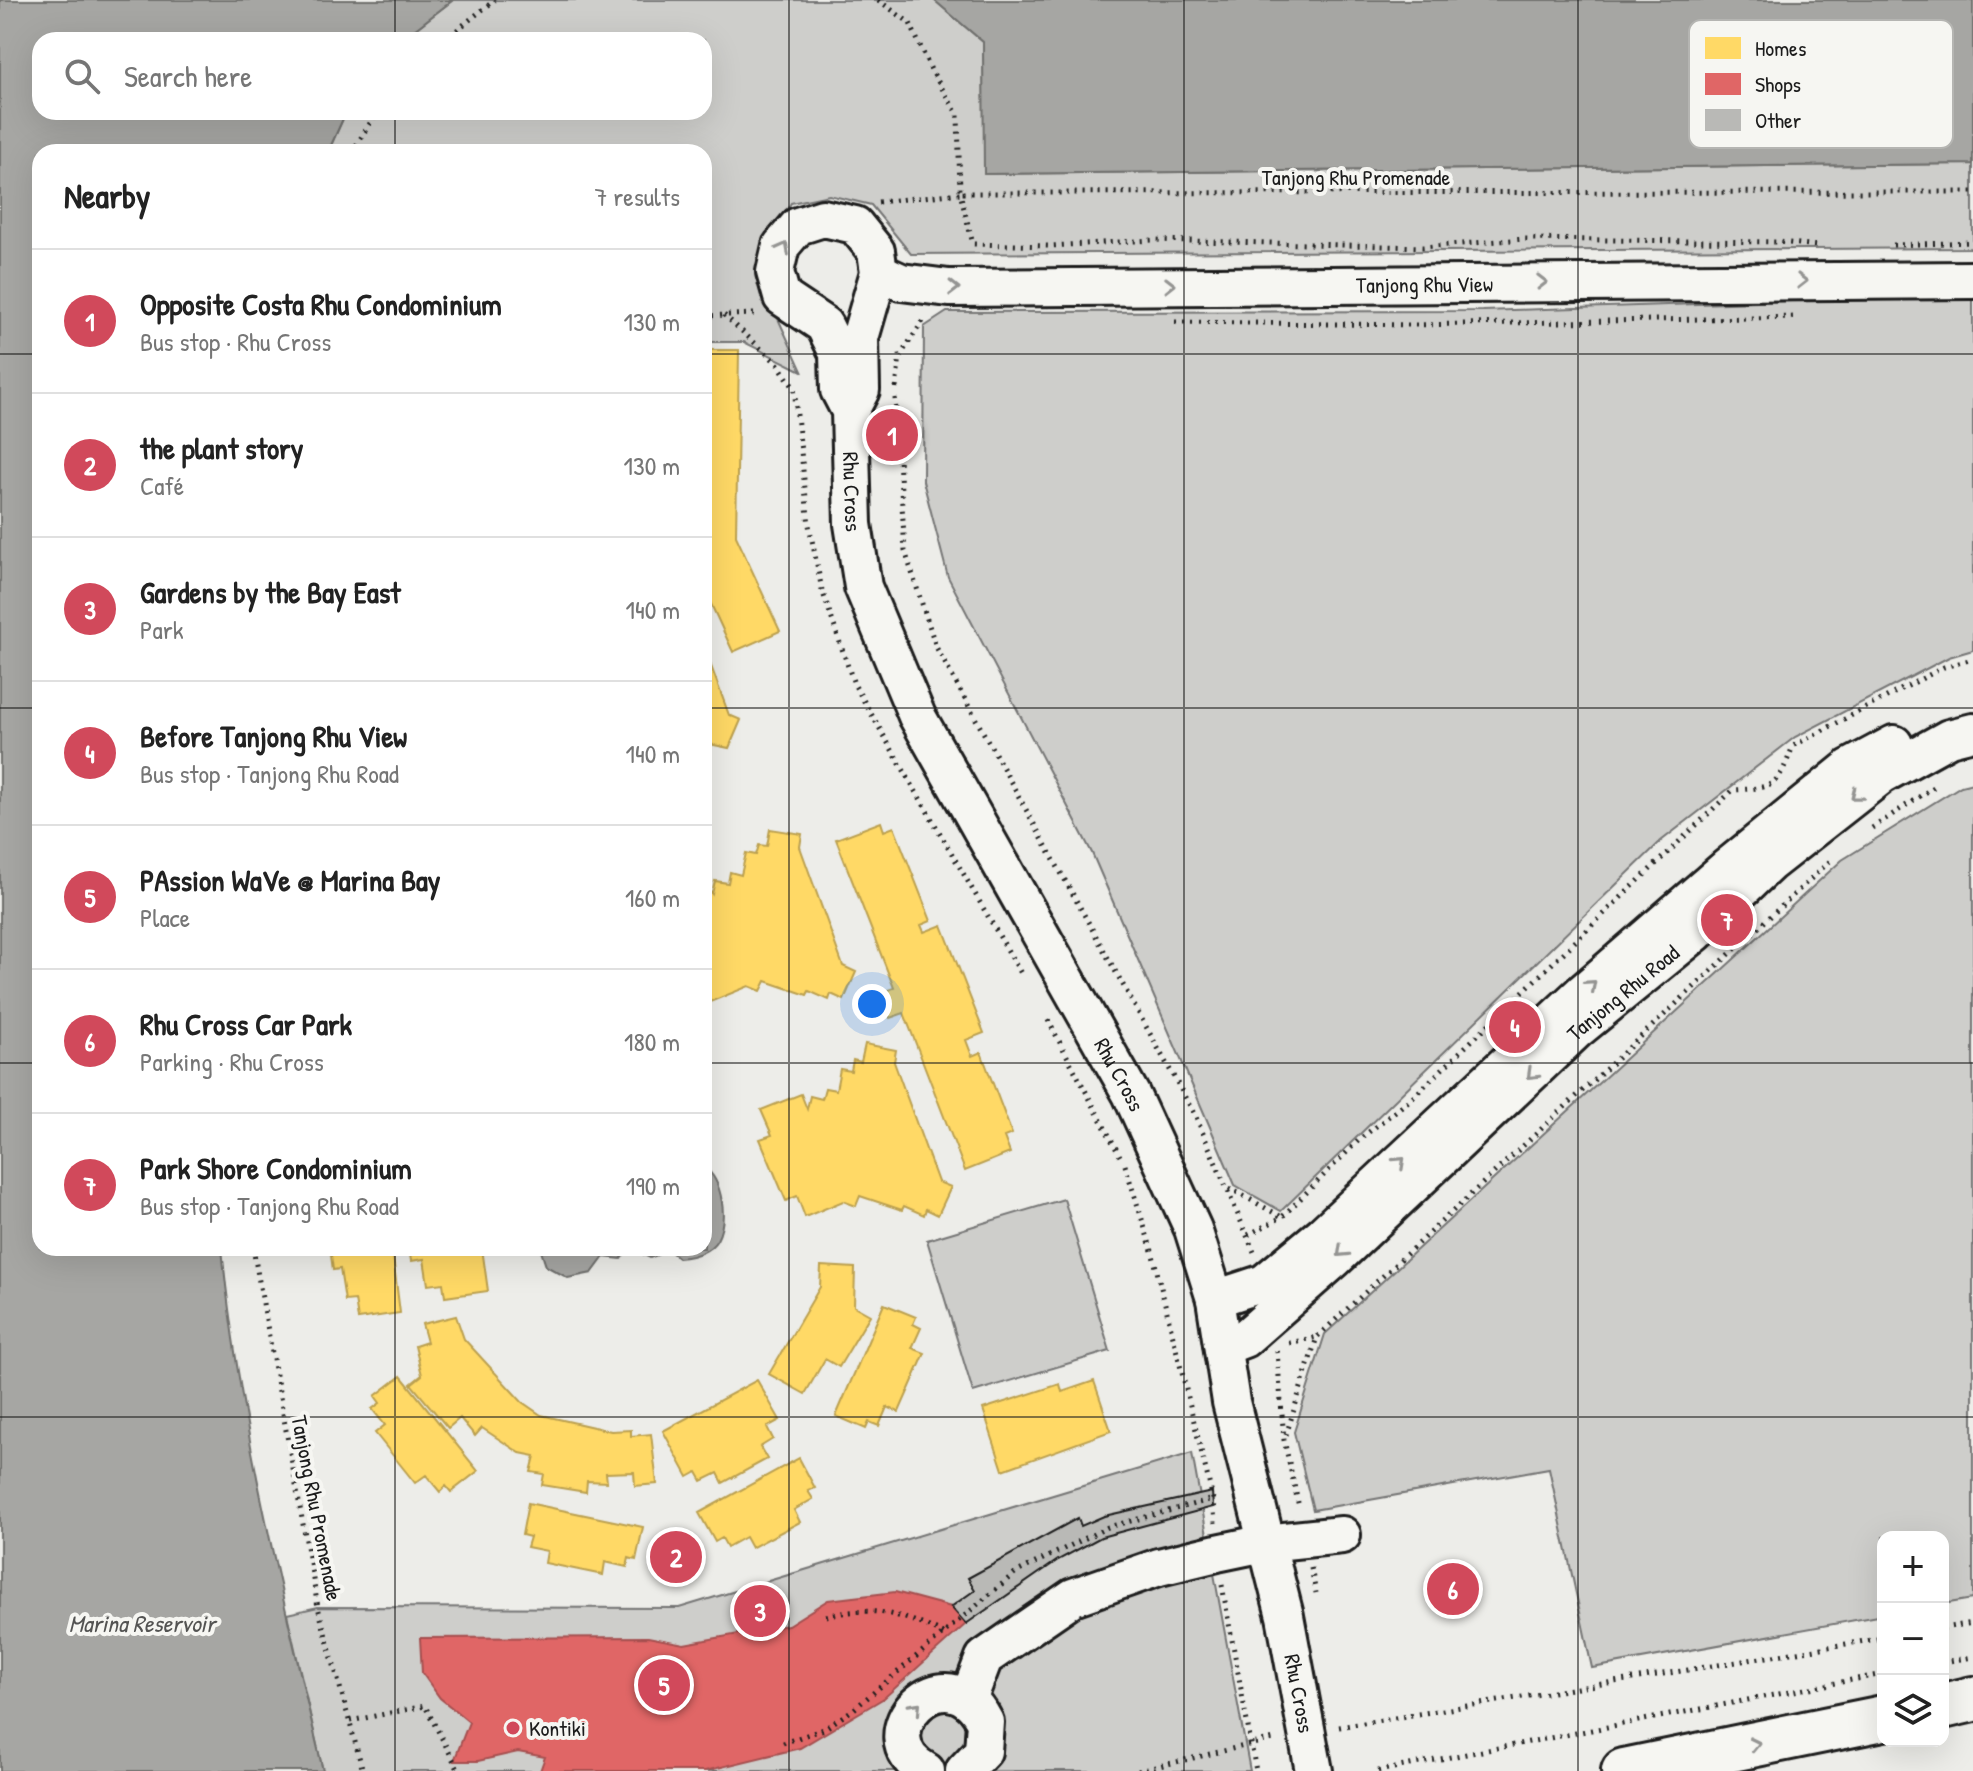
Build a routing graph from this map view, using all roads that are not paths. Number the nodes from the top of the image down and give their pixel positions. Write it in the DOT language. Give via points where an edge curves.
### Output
graph roads {
  1 [pos="879,272"];
  2 [pos="1973,280"];
  3 [pos="850,411"];
  4 [pos="1973,708"];
  5 [pos="1973,732"];
  6 [pos="1215,1299"];
  7 [pos="1223,1347"];
  8 [pos="1342,1535"];
  9 [pos="1265,1543"];
  10 [pos="1973,1699"];
  11 [pos="968,1700"];
  12 [pos="1949,1705"];
  13 [pos="1877,1719"];
  14 [pos="926,1771"];
  15 [pos="964,1771"];
  16 [pos="1314,1771"];
  17 [pos="1624,1771"];
  1 -- 2 [label="street, Tanjong Rhu View, one-way" via="901,282 949,288"];
  1 -- 3 [label="street, Rhu Cross" via="860,338 861,390"];
  3 -- 1 [label="street, Rhu Cross, one-way" via="839,390 838,353 824,325 782,297 775,272 781,246 798,226 823,218 855,225 876,251"];
  3 -- 6 [label="street, Rhu Cross" via="853,524 863,587 884,644 917,716 1131,1094 1193,1229"];
  6 -- 4 [label="street, Tanjong Rhu Road, one-way" via="1264,1283 1323,1234 1584,991 1849,768"];
  5 -- 7 [label="street, Tanjong Rhu Road, one-way" via="1949,738 1882,775 1770,863 1696,933 1577,1030 1335,1259 1244,1339"];
  6 -- 7 [label="street, Rhu Cross"];
  7 -- 9 [label="street, Rhu Cross"];
  8 -- 9 [label="street"];
  9 -- 11 [label="street" via="1159,1567 1073,1597 984,1658"];
  9 -- 16 [label="street, Rhu Cross" via="1325,1730"];
  10 -- 12 [label="highway"];
  14 -- 11 [label="street, one-way" via="905,1748 909,1712 940,1693"];
  11 -- 15 [label="street" via="985,1722 986,1737 975,1763"];
  17 -- 13 [label="highway, one-way"];
}
